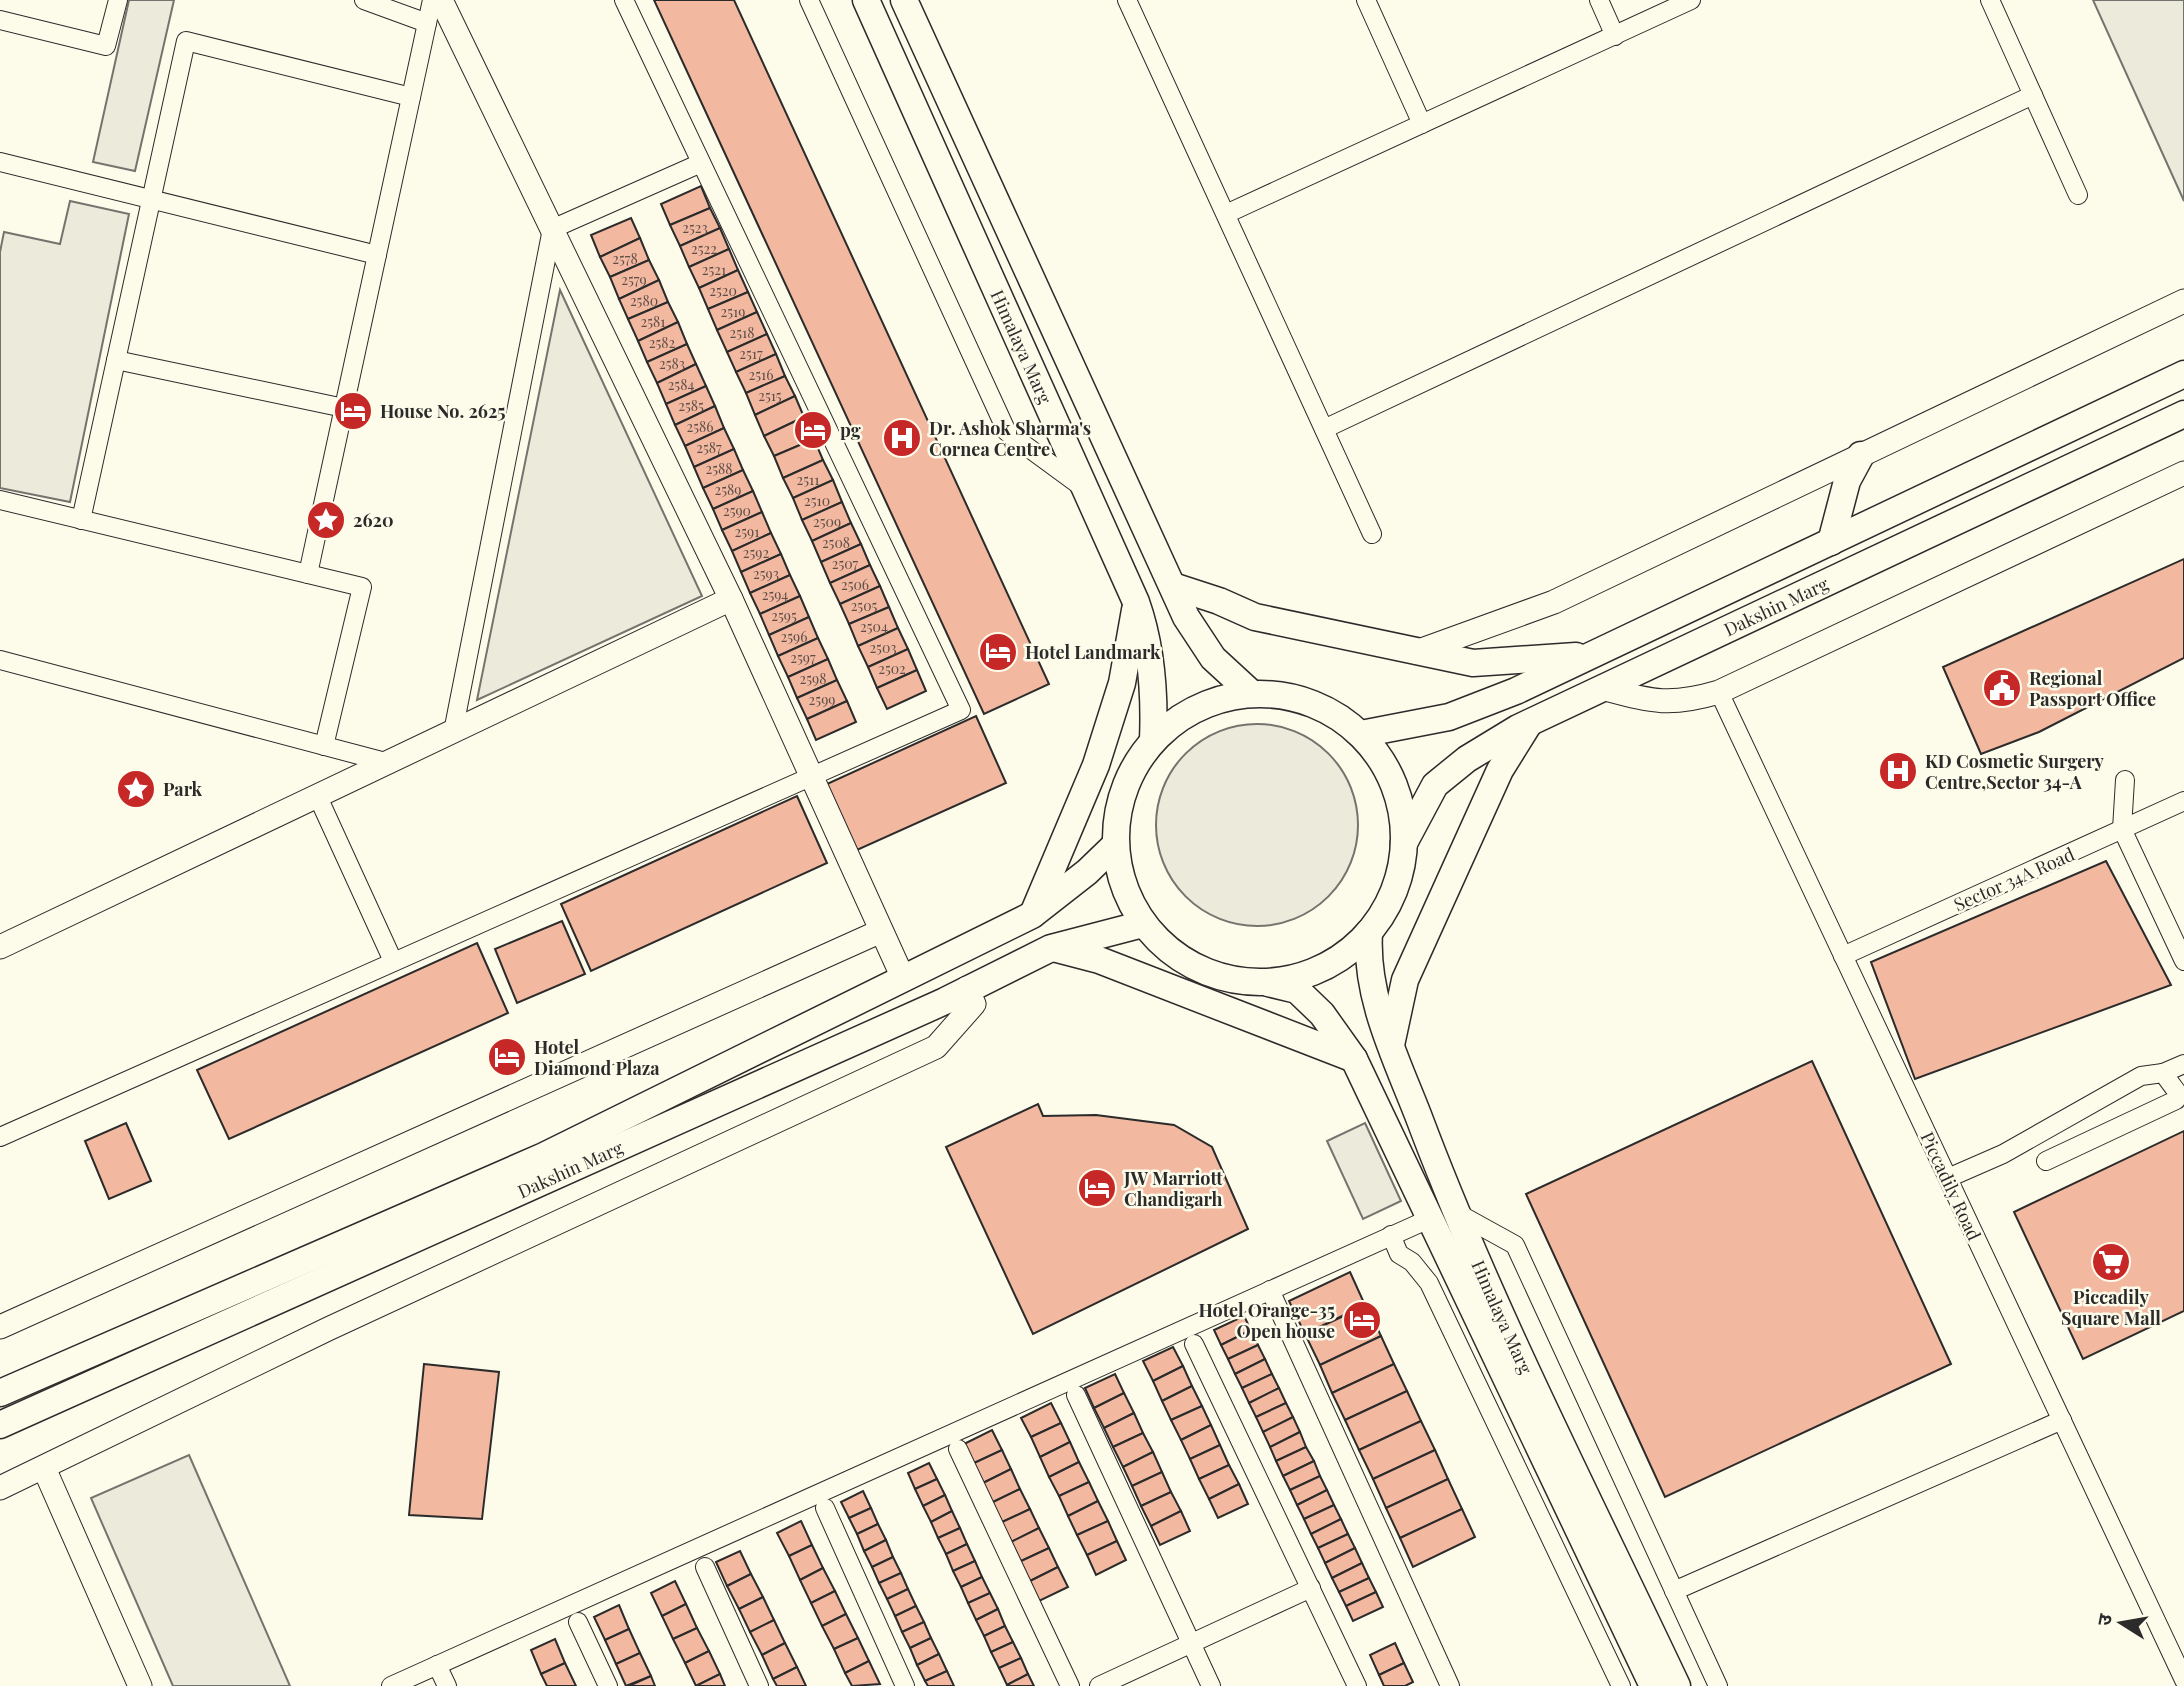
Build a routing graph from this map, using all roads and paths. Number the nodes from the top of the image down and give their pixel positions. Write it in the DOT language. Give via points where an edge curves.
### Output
graph roads {
  1 [pos="118,0"];
  2 [pos="364,0"];
  3 [pos="432,0"];
  4 [pos="441,0"];
  5 [pos="624,0"];
  6 [pos="809,0"];
  7 [pos="866,0"];
  8 [pos="904,0"];
  9 [pos="1127,0"];
  10 [pos="1366,0"];
  11 [pos="1599,0"];
  12 [pos="1691,0"];
  13 [pos="1990,0"];
  14 [pos="0,20"];
  15 [pos="426,23"];
  16 [pos="1615,36"];
  17 [pos="2033,95"];
  18 [pos="411,97"];
  19 [pos="1422,124"];
  20 [pos="0,162"];
  21 [pos="701,163"];
  22 [pos="2078,195"];
  23 [pos="151,199"];
  24 [pos="1226,214"];
  25 [pos="552,229"];
  26 [pos="377,255"];
  27 [pos="2184,301"];
  28 [pos="116,360"];
  29 [pos="2184,374"];
  30 [pos="344,408"];
  31 [pos="2184,414"];
  32 [pos="1324,429"];
  33 [pos="1861,455"];
  34 [pos="2184,473"];
  35 [pos="1085,490"];
  36 [pos="0,500"];
  37 [pos="81,520"];
  38 [pos="1372,534"];
  39 [pos="1831,542"];
  40 [pos="308,574"];
  41 [pos="1173,586"];
  42 [pos="731,599"];
  43 [pos="1136,602"];
  44 [pos="1416,652"];
  45 [pos="1591,655"];
  46 [pos="0,660"];
  47 [pos="1602,688"];
  48 [pos="1718,692"];
  49 [pos="1251,693"];
  50 [pos="1529,724"];
  51 [pos="453,732"];
  52 [pos="1361,733"];
  53 [pos="1153,740"];
  54 [pos="324,746"];
  55 [pos="389,763"];
  56 [pos="810,775"];
  57 [pos="2125,780"];
  58 [pos="318,797"];
  59 [pos="2184,801"];
  60 [pos="2122,829"];
  61 [pos="1404,843"];
  62 [pos="1115,845"];
  63 [pos="1032,915"];
  64 [pos="1143,924"];
  65 [pos="881,931"];
  66 [pos="1369,932"];
  67 [pos="0,947"];
  68 [pos="1051,948"];
  69 [pos="1843,956"];
  70 [pos="393,961"];
  71 [pos="2184,961"];
  72 [pos="903,978"];
  73 [pos="1266,983"];
  74 [pos="967,988"];
  75 [pos="1391,1045"];
  76 [pos="1354,1059"];
  77 [pos="2184,1064"];
  78 [pos="2163,1073"];
  79 [pos="0,1137"];
  80 [pos="2046,1161"];
  81 [pos="1948,1178"];
  82 [pos="1441,1215"];
  83 [pos="1391,1235"];
  84 [pos="1270,1290"];
  85 [pos="0,1327"];
  86 [pos="1194,1344"];
  87 [pos="0,1393"];
  88 [pos="1076,1395"];
  89 [pos="2062,1420"];
  90 [pos="0,1425"];
  91 [pos="958,1449"];
  92 [pos="44,1468"];
  93 [pos="0,1488"];
  94 [pos="825,1508"];
  95 [pos="705,1567"];
  96 [pos="1311,1588"];
  97 [pos="1674,1591"];
  98 [pos="578,1622"];
  99 [pos="1191,1643"];
  100 [pos="437,1665"];
  101 [pos="2184,1680"];
  102 [pos="140,1686"];
  103 [pos="391,1686"];
  104 [pos="447,1686"];
  105 [pos="608,1686"];
  106 [pos="759,1686"];
  107 [pos="905,1686"];
  108 [pos="1070,1686"];
  109 [pos="1099,1686"];
  110 [pos="1211,1686"];
  111 [pos="1357,1686"];
  112 [pos="1450,1686"];
  113 [pos="1621,1686"];
  114 [pos="1653,1686"];
  115 [pos="1676,1686"];
  116 [pos="1718,1686"];
  1 -- 14 [label="street" via="106,46"];
  2 -- 15 [label="street"];
  3 -- 15 [label="street"];
  4 -- 25 [label="street"];
  5 -- 21 [label="street"];
  6 -- 35 [label="street" via="1007,432"];
  7 -- 35 [label="main road, Himalaya Marg"];
  8 -- 41 [label="main road, Himalaya Marg"];
  9 -- 24 [label="street"];
  10 -- 19 [label="street"];
  11 -- 16 [label="street"];
  12 -- 16 [label="street"];
  13 -- 17 [label="street"];
  15 -- 18 [label="street"];
  16 -- 19 [label="street"];
  17 -- 22 [label="street"];
  17 -- 32 [label="street"];
  18 -- 23 [label="street" via="186,41"];
  18 -- 26 [label="street"];
  19 -- 24 [label="street"];
  20 -- 23 [label="street"];
  21 -- 25 [label="street"];
  21 -- 56 [label="street" via="961,710"];
  23 -- 26 [label="street"];
  23 -- 28 [label="street"];
  24 -- 32 [label="street"];
  25 -- 42 [label="street"];
  25 -- 51 [label="street"];
  26 -- 30 [label="street"];
  27 -- 33 [label="street"];
  28 -- 30 [label="street"];
  28 -- 37 [label="street"];
  29 -- 39 [label="main road, Dakshin Marg"];
  30 -- 40 [label="street"];
  31 -- 47 [label="main road, Dakshin Marg"];
  32 -- 38 [label="street"];
  33 -- 39 [label="main road" via="1847,481"];
  33 -- 44 [label="street" via="1553,602"];
  34 -- 48 [label="street"];
  35 -- 43 [label="main road, Himalaya Marg"];
  36 -- 37 [label="street"];
  37 -- 40 [label="street"];
  39 -- 45 [label="main road, Dakshin Marg"];
  40 -- 54 [label="street" via="362,587"];
  41 -- 44 [label="main road" via="1255,617"];
  41 -- 49 [label="main road, Himalaya Marg" via="1186,617 1213,658"];
  42 -- 51 [label="street"];
  42 -- 56 [label="street"];
  43 -- 53 [label="main road, Himalaya Marg" via="1153,683"];
  43 -- 63 [label="main road" via="1122,683 1096,765"];
  44 -- 45 [label="main road" via="1473,663"];
  45 -- 52 [label="main road, Dakshin Marg" via="1449,717"];
  46 -- 54 [label="street"];
  47 -- 48 [label="street" via="1659,703"];
  47 -- 50 [label="main road, Dakshin Marg"];
  48 -- 69 [label="street, Piccadily Road"];
  49 -- 52 [label="main road" via="1291,695 1329,710"];
  49 -- 53 [label="main road" via="1214,700 1181,716"];
  50 -- 61 [label="main road, Dakshin Marg" via="1466,760 1435,785"];
  50 -- 75 [label="main road" via="1500,770 1405,980"];
  51 -- 55 [label="street"];
  52 -- 61 [label="main road" via="1385,766 1400,803"];
  53 -- 62 [label="main road" via="1131,772 1119,807"];
  54 -- 55 [label="street"];
  55 -- 58 [label="street"];
  56 -- 65 [label="street"];
  56 -- 70 [label="street"];
  57 -- 60 [label="street"];
  58 -- 67 [label="street"];
  58 -- 70 [label="street"];
  59 -- 60 [label="street, Sector 34A Road"];
  60 -- 69 [label="street, Sector 34A Road"];
  60 -- 71 [label="street"];
  61 -- 66 [label="main road" via="1399,875"];
  62 -- 63 [label="main road, Dakshin Marg"];
  62 -- 64 [label="main road" via="1119,872"];
  63 -- 72 [label="main road, Dakshin Marg"];
  64 -- 68 [label="main road, Dakshin Marg"];
  64 -- 73 [label="main road" via="1167,950 1197,968 1231,980"];
  65 -- 72 [label="street"];
  65 -- 85 [label="street"];
  66 -- 73 [label="main road" via="1340,958 1304,976"];
  66 -- 75 [label="main road, Himalaya Marg" via="1373,996"];
  68 -- 74 [label="main road, Dakshin Marg"];
  68 -- 76 [label="main road" via="1099,960"];
  69 -- 81 [label="street, Piccadily Road"];
  70 -- 79 [label="street"];
  72 -- 87 [label="main road, Dakshin Marg" via="544,1156"];
  73 -- 76 [label="main road, Himalaya Marg" via="1297,990 1322,1014"];
  74 -- 90 [label="main road, Dakshin Marg"];
  74 -- 92 [label="street" via="974,1004 936,1047 328,1329"];
  75 -- 82 [label="main road, Himalaya Marg"];
  76 -- 82 [label="main road, Himalaya Marg"];
  77 -- 78 [label="street"];
  78 -- 80 [label="street" via="2177,1092 2176,1100"];
  78 -- 81 [label="street" via="2141,1076 2014,1149"];
  81 -- 89 [label="street, Piccadily Road"];
  82 -- 83 [label="street"];
  82 -- 97 [label="street" via="1515,1245"];
  82 -- 114 [label="main road, Himalaya Marg"];
  82 -- 115 [label="main road, Himalaya Marg"];
  83 -- 84 [label="street"];
  83 -- 113 [label="street" via="1399,1254 1429,1283"];
  84 -- 100 [label="street"];
  84 -- 112 [label="street"];
  86 -- 96 [label="street"];
  88 -- 99 [label="street"];
  89 -- 97 [label="street"];
  89 -- 101 [label="street, Piccadily Road"];
  91 -- 108 [label="street"];
  92 -- 93 [label="street"];
  92 -- 102 [label="street"];
  94 -- 107 [label="street"];
  95 -- 106 [label="street"];
  96 -- 99 [label="street"];
  96 -- 111 [label="street"];
  97 -- 116 [label="street"];
  98 -- 105 [label="street"];
  99 -- 109 [label="street"];
  99 -- 110 [label="street"];
  100 -- 103 [label="street"];
  100 -- 104 [label="street"];
}
